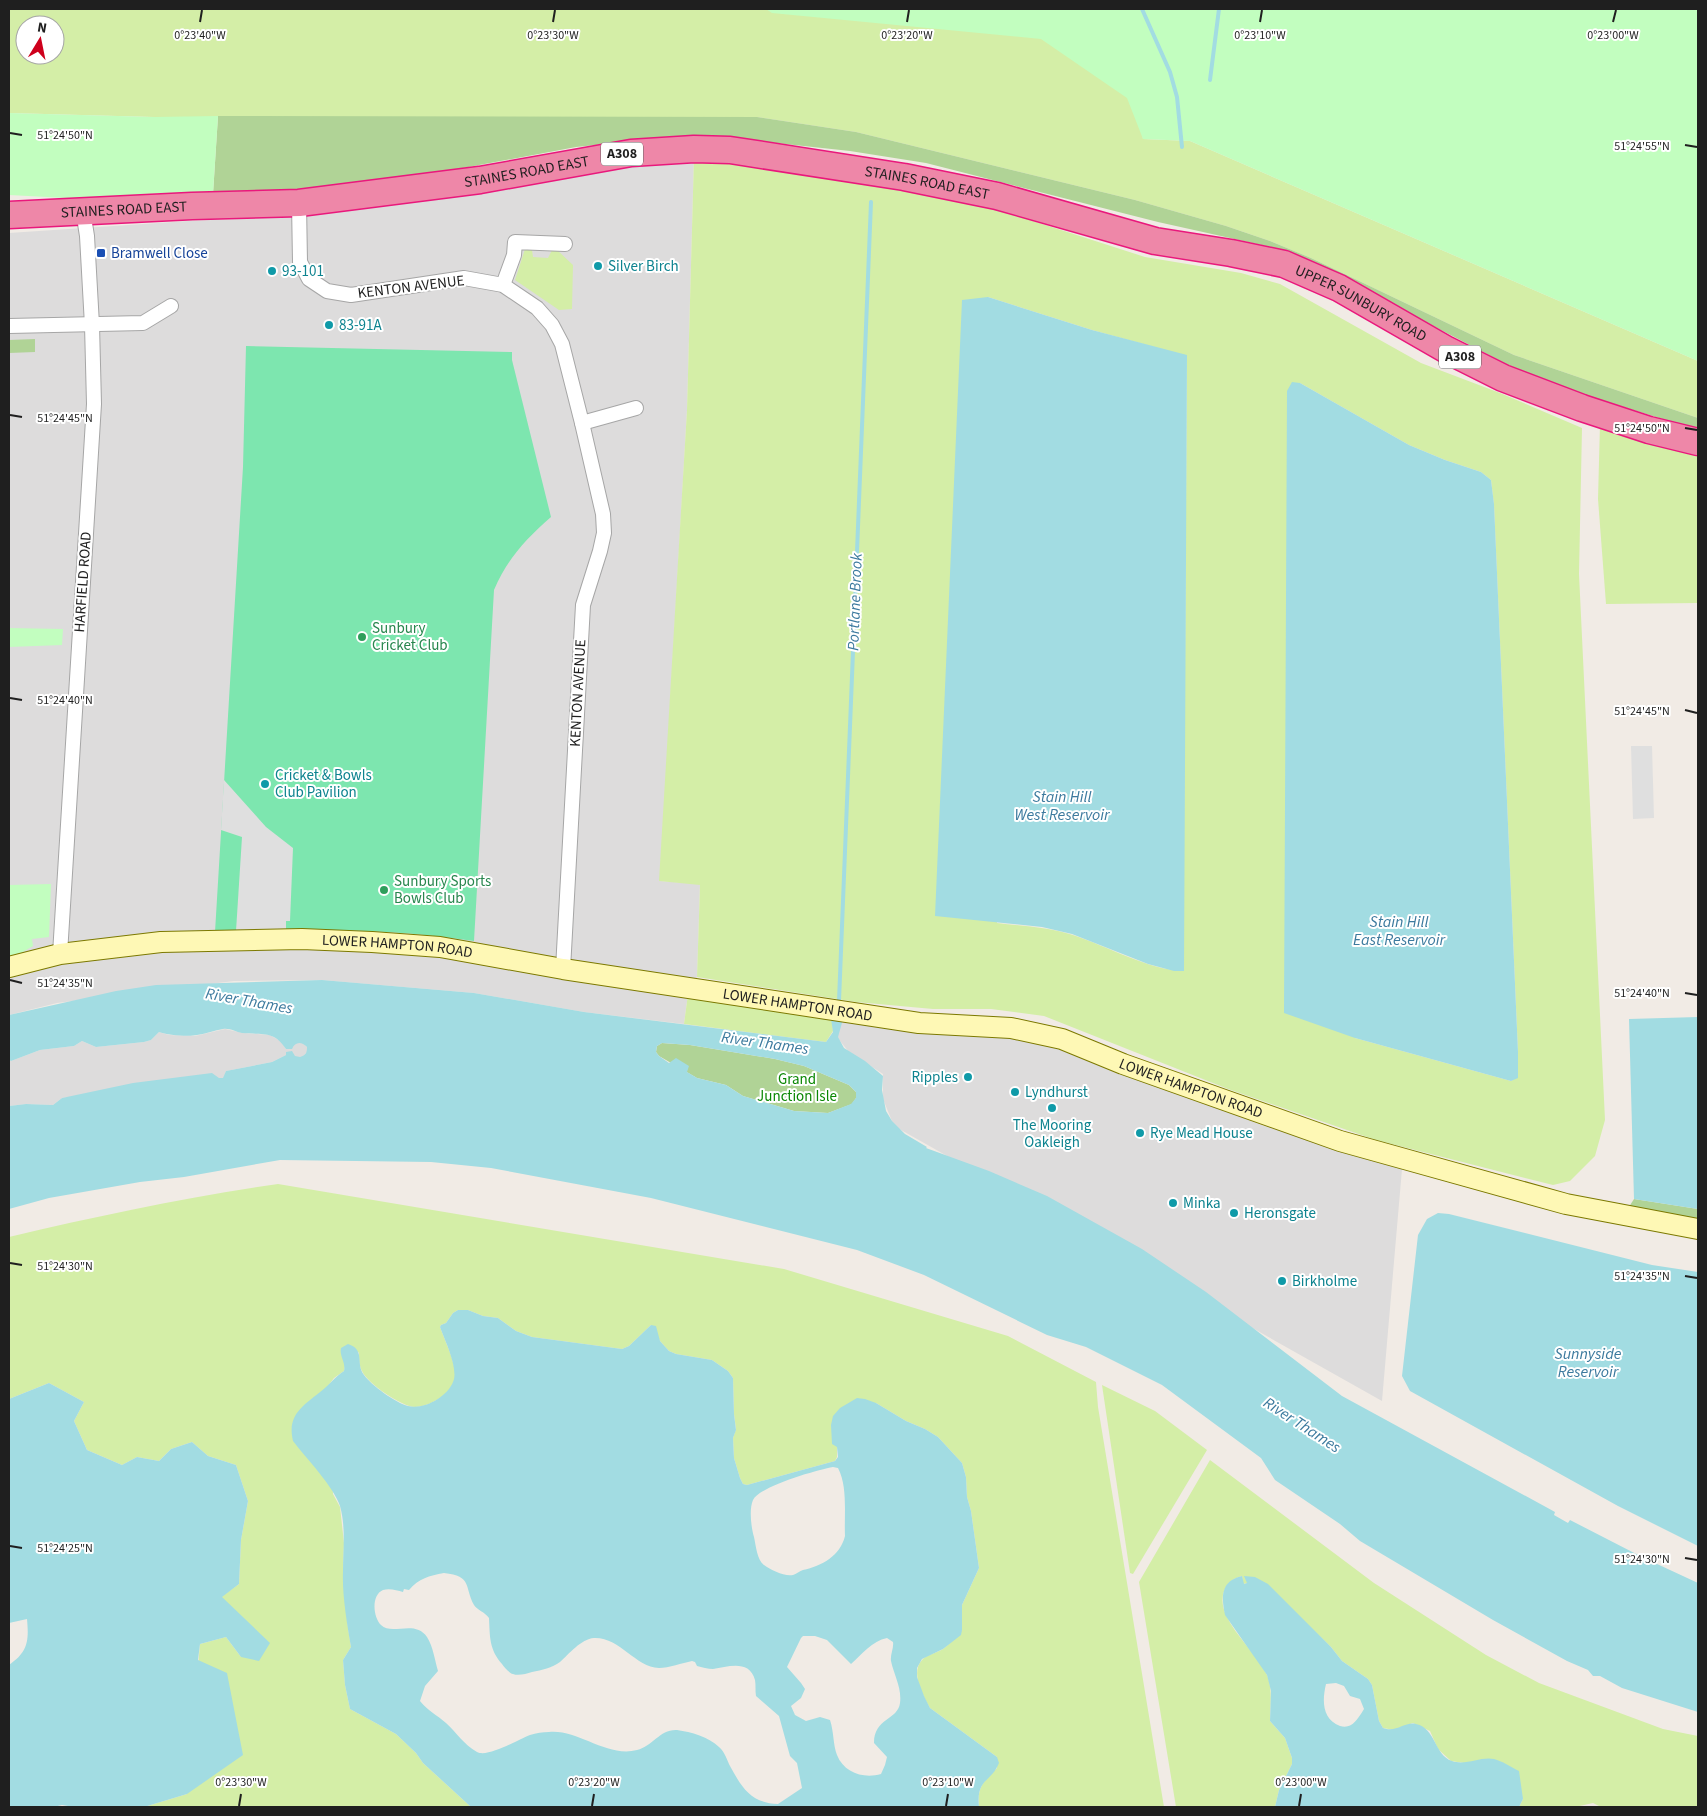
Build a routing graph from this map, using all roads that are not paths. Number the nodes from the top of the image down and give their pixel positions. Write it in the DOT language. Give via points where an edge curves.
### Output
graph roads {
  1 [pos="299,204"];
  2 [pos="83,211"];
  3 [pos="9,215"];
  4 [pos="1155,241"];
  5 [pos="565,244"];
  6 [pos="504,285"];
  7 [pos="171,306"];
  8 [pos="92,325"];
  9 [pos="9,326"];
  10 [pos="636,408"];
  11 [pos="582,423"];
  12 [pos="1698,442"];
  13 [pos="60,954"];
  14 [pos="9,967"];
  15 [pos="563,969"];
  16 [pos="1698,1230"];
  1 -- 2 [label="highway, STAINES ROAD EAST / A308"];
  1 -- 4 [label="highway, STAINES ROAD EAST / A308" via="480,180 631,153 730,150 904,177 997,196"];
  1 -- 6 [label="street, KENTON AVENUE" via="300,262 309,279 327,291 351,295 464,278"];
  2 -- 3 [label="highway, STAINES ROAD EAST / A308"];
  2 -- 8 [label="street, HARFIELD ROAD"];
  4 -- 12 [label="highway, UPPER SUNBURY ROAD / A308" via="1284,264 1339,288 1503,378 1649,430"];
  5 -- 6 [label="street" via="515,242"];
  6 -- 11 [label="street, KENTON AVENUE" via="537,308 552,325 562,344"];
  7 -- 8 [label="street" via="143,323"];
  8 -- 9 [label="street"];
  8 -- 13 [label="street, HARFIELD ROAD" via="94,404"];
  10 -- 11 [label="street"];
  11 -- 15 [label="street, KENTON AVENUE" via="603,514 604,533 583,605"];
  13 -- 14 [label="street, LOWER HAMPTON ROAD"];
  13 -- 15 [label="street, LOWER HAMPTON ROAD" via="161,942 302,939 440,947"];
  15 -- 16 [label="street, LOWER HAMPTON ROAD" via="911,1022 1032,1031 1340,1141 1566,1204"];
}
